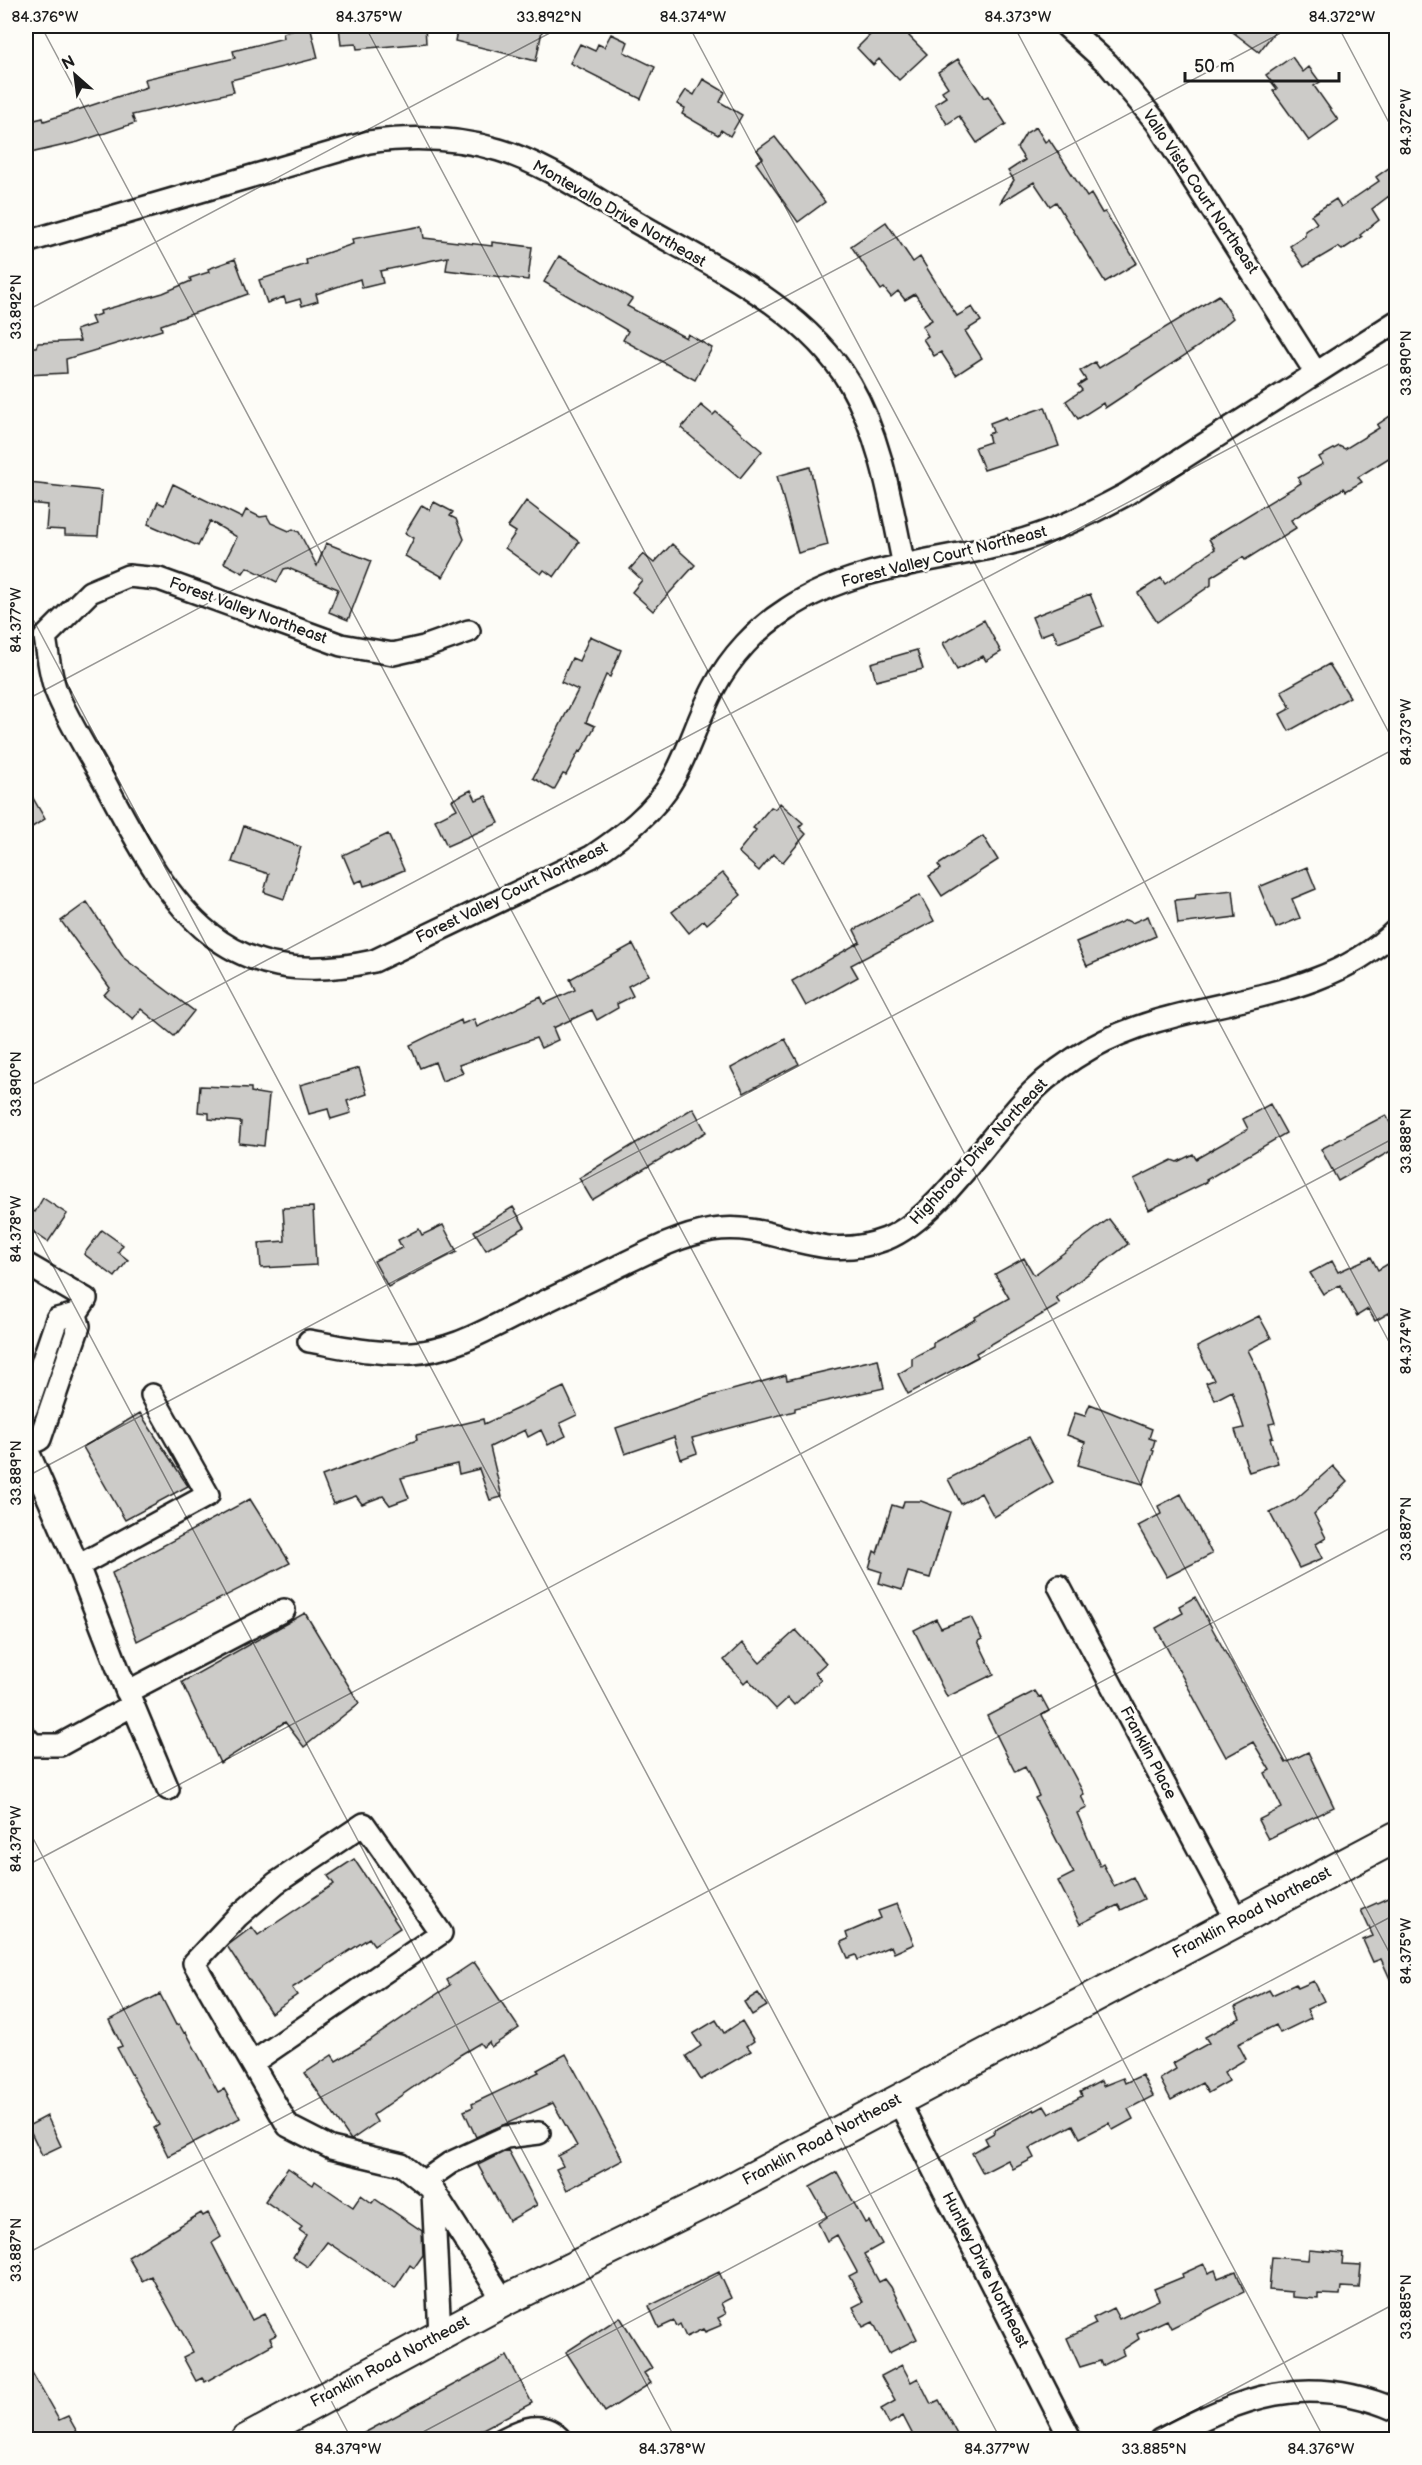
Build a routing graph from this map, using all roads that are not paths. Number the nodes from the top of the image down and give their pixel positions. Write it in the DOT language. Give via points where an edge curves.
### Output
graph roads {
  1 [pos="1066,26"];
  2 [pos="26,242"];
  3 [pos="1396,322"];
  4 [pos="1316,373"];
  5 [pos="904,566"];
  6 [pos="469,631"];
  7 [pos="45,637"];
  8 [pos="1396,930"];
  9 [pos="26,1264"];
  10 [pos="81,1306"];
  11 [pos="309,1341"];
  12 [pos="152,1395"];
  13 [pos="26,1410"];
  14 [pos="26,1446"];
  15 [pos="78,1566"];
  16 [pos="1059,1586"];
  17 [pos="284,1610"];
  18 [pos="130,1699"];
  19 [pos="26,1737"];
  20 [pos="168,1789"];
  21 [pos="1396,1836"];
  22 [pos="1237,1921"];
  23 [pos="252,2063"];
  24 [pos="898,2100"];
  25 [pos="539,2133"];
  26 [pos="428,2186"];
  27 [pos="469,2246"];
  28 [pos="438,2260"];
  29 [pos="504,2301"];
  30 [pos="440,2335"];
  31 [pos="1396,2410"];
  32 [pos="246,2439"];
  33 [pos="502,2439"];
  34 [pos="561,2439"];
  35 [pos="1071,2439"];
  36 [pos="1161,2439"];
  1 -- 4 [label="street, Vallo Vista Court Northeast" via="1108,64 1157,123"];
  2 -- 5 [label="street, Montevallo Drive Northeast" via="369,142 438,138 501,150 548,171 753,292 817,341 849,383 872,429"];
  3 -- 4 [label="street, Forest Valley Court Northeast"];
  4 -- 5 [label="street, Forest Valley Court Northeast" via="1083,518 1005,545"];
  5 -- 7 [label="street, Forest Valley Court Northeast" via="817,591 755,634 714,687 672,781 646,813 614,842 591,857 374,960 337,969 300,969 263,962 203,930 179,906 129,826 56,690"];
  6 -- 7 [label="street, Forest Valley Northeast" via="393,654 341,645 159,579 128,576 90,592"];
  8 -- 11 [label="street, Highbrook Drive Northeast" via="1381,945 1341,970 1288,991 1151,1022 1092,1048 1032,1092 929,1209 887,1238 831,1249 746,1229 696,1232 458,1344 413,1353 366,1352"];
  9 -- 10 [label="street"];
  10 -- 13 [label="street" via="57,1319"];
  10 -- 14 [label="street" via="79,1326 40,1439"];
  12 -- 15 [label="street" via="208,1495"];
  14 -- 15 [label="street"];
  15 -- 18 [label="street"];
  16 -- 22 [label="street, Franklin Place"];
  17 -- 18 [label="street"];
  18 -- 19 [label="street" via="60,1744 33,1745"];
  18 -- 20 [label="street"];
  21 -- 22 [label="street, Franklin Road Northeast"];
  22 -- 24 [label="street, Franklin Road Northeast"];
  23 -- 23 [label="street" via="194,1963 276,1883 364,1824 441,1934"];
  23 -- 26 [label="street" via="288,2126 331,2148 402,2165"];
  24 -- 29 [label="street, Franklin Road Northeast" via="704,2203"];
  24 -- 35 [label="street, Huntley Drive Northeast"];
  25 -- 26 [label="street" via="506,2137 450,2163"];
  26 -- 27 [label="street"];
  26 -- 28 [label="street"];
  27 -- 28 [label="street"];
  27 -- 29 [label="street"];
  28 -- 30 [label="street"];
  29 -- 30 [label="street, Franklin Road Northeast"];
  30 -- 32 [label="street, Franklin Road Northeast"];
  31 -- 36 [label="street" via="1342,2394 1307,2391 1268,2395 1216,2411"];
  33 -- 34 [label="street" via="524,2428 540,2427"];
}
